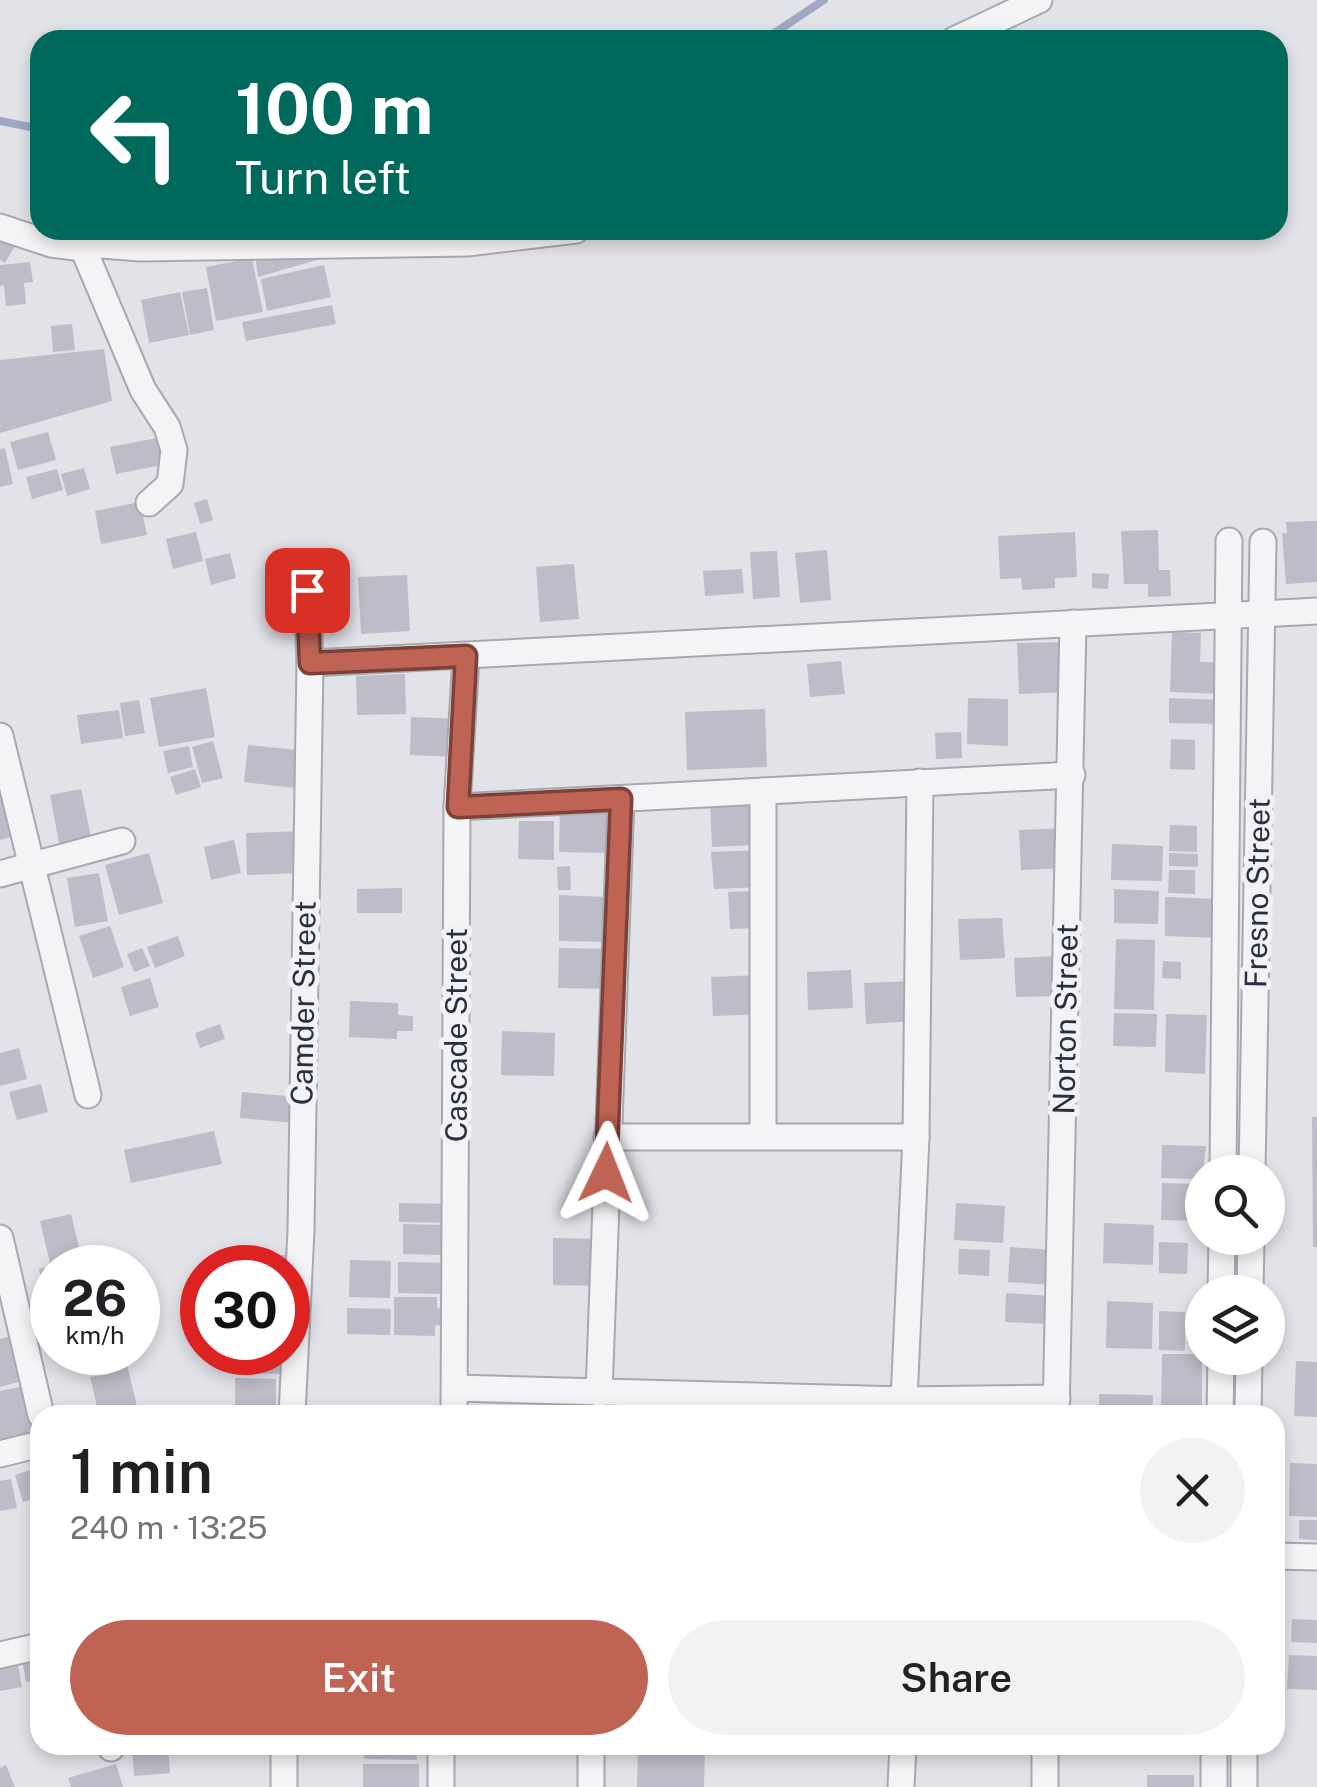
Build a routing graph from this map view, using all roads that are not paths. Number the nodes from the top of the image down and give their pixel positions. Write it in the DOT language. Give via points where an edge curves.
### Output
graph roads {
  1 [pos="1039,0"];
  2 [pos="975,30"];
  3 [pos="0,227"];
  4 [pos="30,237"];
  5 [pos="39,240"];
  6 [pos="492,240"];
  7 [pos="83,248"];
  8 [pos="149,503"];
  9 [pos="1229,541"];
  10 [pos="1263,542"];
  11 [pos="307,590"];
  12 [pos="1317,611"];
  13 [pos="1263,614"];
  14 [pos="1230,616"];
  15 [pos="1073,622"];
  16 [pos="466,656"];
  17 [pos="310,663"];
  18 [pos="0,736"];
  19 [pos="1072,776"];
  20 [pos="920,782"];
  21 [pos="763,792"];
  22 [pos="621,799"];
  23 [pos="458,807"];
  24 [pos="122,841"];
  25 [pos="33,865"];
  26 [pos="0,874"];
  27 [pos="88,1095"];
  28 [pos="763,1136"];
  29 [pos="607,1137"];
  30 [pos="916,1137"];
  31 [pos="1223,1155"];
  32 [pos="1252,1155"];
  33 [pos="0,1238"];
  34 [pos="1220,1375"];
  35 [pos="1249,1375"];
  36 [pos="455,1388"];
  37 [pos="598,1392"];
  38 [pos="904,1400"];
  39 [pos="38,1405"];
  40 [pos="292,1405"];
  41 [pos="454,1405"];
  42 [pos="1013,1405"];
  43 [pos="1057,1405"];
  44 [pos="1220,1405"];
  45 [pos="1248,1405"];
  46 [pos="30,1446"];
  47 [pos="0,1454"];
  48 [pos="1285,1556"];
  49 [pos="1317,1556"];
  50 [pos="30,1648"];
  51 [pos="0,1655"];
  52 [pos="284,1755"];
  53 [pos="442,1755"];
  54 [pos="591,1755"];
  55 [pos="903,1755"];
  56 [pos="1045,1755"];
  57 [pos="1214,1755"];
  58 [pos="1244,1755"];
  59 [pos="284,1787"];
  60 [pos="441,1787"];
  61 [pos="591,1787"];
  62 [pos="901,1787"];
  63 [pos="1045,1787"];
  64 [pos="1214,1787"];
  65 [pos="1244,1787"];
  1 -- 2 [label="street"];
  3 -- 4 [label="street"];
  5 -- 7 [label="street"];
  6 -- 7 [label="street"];
  7 -- 8 [label="street" via="174,450 170,484"];
  9 -- 14 [label="street, Fresno Street"];
  10 -- 13 [label="street, Fresno Street"];
  11 -- 17 [label="street, Camder Street"];
  12 -- 13 [label="street"];
  13 -- 14 [label="street"];
  13 -- 32 [label="street, Fresno Street"];
  14 -- 15 [label="street"];
  14 -- 31 [label="street, Fresno Street"];
  15 -- 16 [label="street"];
  15 -- 19 [label="street, Norton Street"];
  16 -- 17 [label="street"];
  16 -- 23 [label="street, Cascade Street"];
  17 -- 40 [label="street, Camder Street"];
  18 -- 25 [label="street"];
  19 -- 20 [label="street"];
  19 -- 43 [label="street, Norton Street"];
  20 -- 21 [label="street"];
  20 -- 30 [label="street"];
  21 -- 22 [label="street"];
  21 -- 28 [label="street"];
  22 -- 23 [label="street"];
  22 -- 29 [label="street"];
  23 -- 36 [label="street, Cascade Street"];
  24 -- 25 [label="street"];
  25 -- 26 [label="street"];
  25 -- 27 [label="street"];
  28 -- 29 [label="street"];
  28 -- 30 [label="street"];
  29 -- 37 [label="street"];
  30 -- 38 [label="street"];
  33 -- 39 [label="street"];
  34 -- 44 [label="street"];
  35 -- 45 [label="street"];
  36 -- 37 [label="street"];
  36 -- 41 [label="street, Cascade Street"];
  37 -- 38 [label="street"];
  38 -- 42 [label="street"];
  46 -- 47 [label="street"];
  48 -- 49 [label="street"];
  50 -- 51 [label="street"];
  52 -- 59 [label="street"];
  53 -- 60 [label="street"];
  54 -- 61 [label="street"];
  55 -- 62 [label="street"];
  56 -- 63 [label="street"];
  57 -- 64 [label="street"];
  58 -- 65 [label="street"];
}
